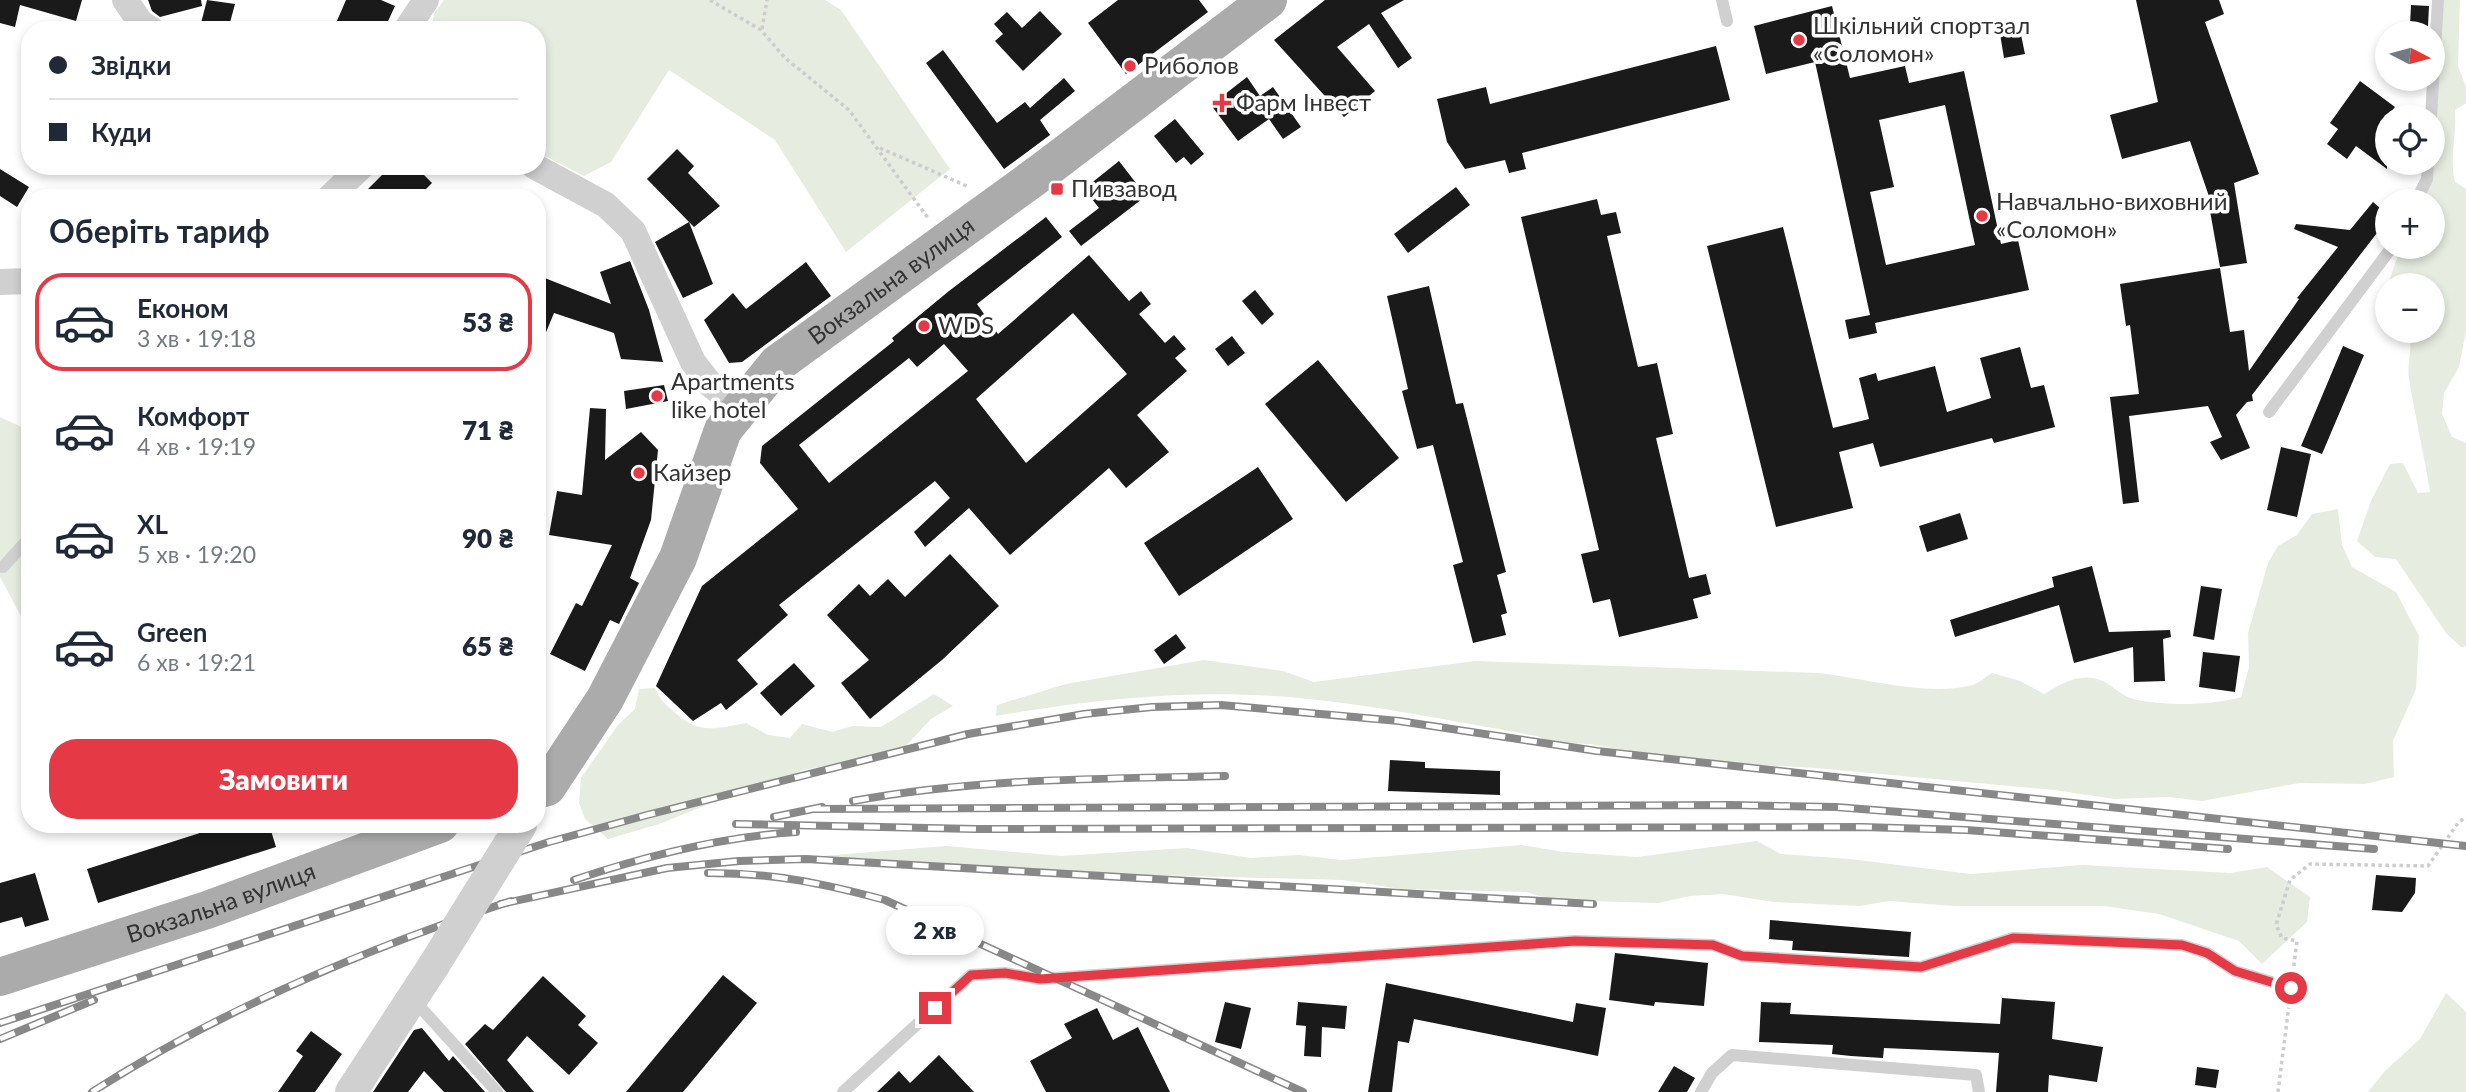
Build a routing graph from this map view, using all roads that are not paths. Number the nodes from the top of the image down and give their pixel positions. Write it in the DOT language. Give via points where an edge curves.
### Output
graph roads {
  1 [pos="125,0"];
  2 [pos="426,0"];
  3 [pos="1268,0"];
  4 [pos="1722,0"];
  5 [pos="2438,0"];
  6 [pos="140,21"];
  7 [pos="412,21"];
  8 [pos="1727,21"];
  9 [pos="2432,105"];
  10 [pos="546,172"];
  11 [pos="353,175"];
  12 [pos="338,189"];
  13 [pos="2383,259"];
  14 [pos="21,281"];
  15 [pos="0,282"];
  16 [pos="741,409"];
  17 [pos="2269,412"];
  18 [pos="21,547"];
  19 [pos="3,567"];
  20 [pos="546,784"];
  21 [pos="416,833"];
  22 [pos="515,833"];
  23 [pos="0,977"];
  24 [pos="2291,988"];
  25 [pos="411,998"];
  26 [pos="351,1092"];
  27 [pos="497,1092"];
  28 [pos="843,1092"];
  29 [pos="1701,1092"];
  30 [pos="1979,1092"];
  1 -- 6 [label="street"];
  2 -- 7 [label="street"];
  3 -- 16 [label="main road, Вокзальна вулиця" via="777,364"];
  4 -- 8 [label="lane"];
  5 -- 9 [label="lane"];
  10 -- 16 [label="street" via="606,205 633,231 694,362 711,385"];
  11 -- 12 [label="street"];
  13 -- 17 [label="lane"];
  14 -- 15 [label="street"];
  16 -- 20 [label="main road, Вокзальна вулиця" via="723,430 678,558 605,699"];
  18 -- 19 [label="lane"];
  21 -- 23 [label="main road, Вокзальна вулиця" via="207,910"];
  22 -- 25 [label="street, bridge"];
  24 -- 28 [label="lane" via="2235,971 2207,953 2182,945 2013,938 1921,967 1742,956 1713,945 1575,941 1040,979 1005,973 971,975"];
  25 -- 26 [label="street"];
  25 -- 27 [label="lane"];
  29 -- 30 [label="lane" via="1712,1073 1732,1055 1976,1075"];
}
